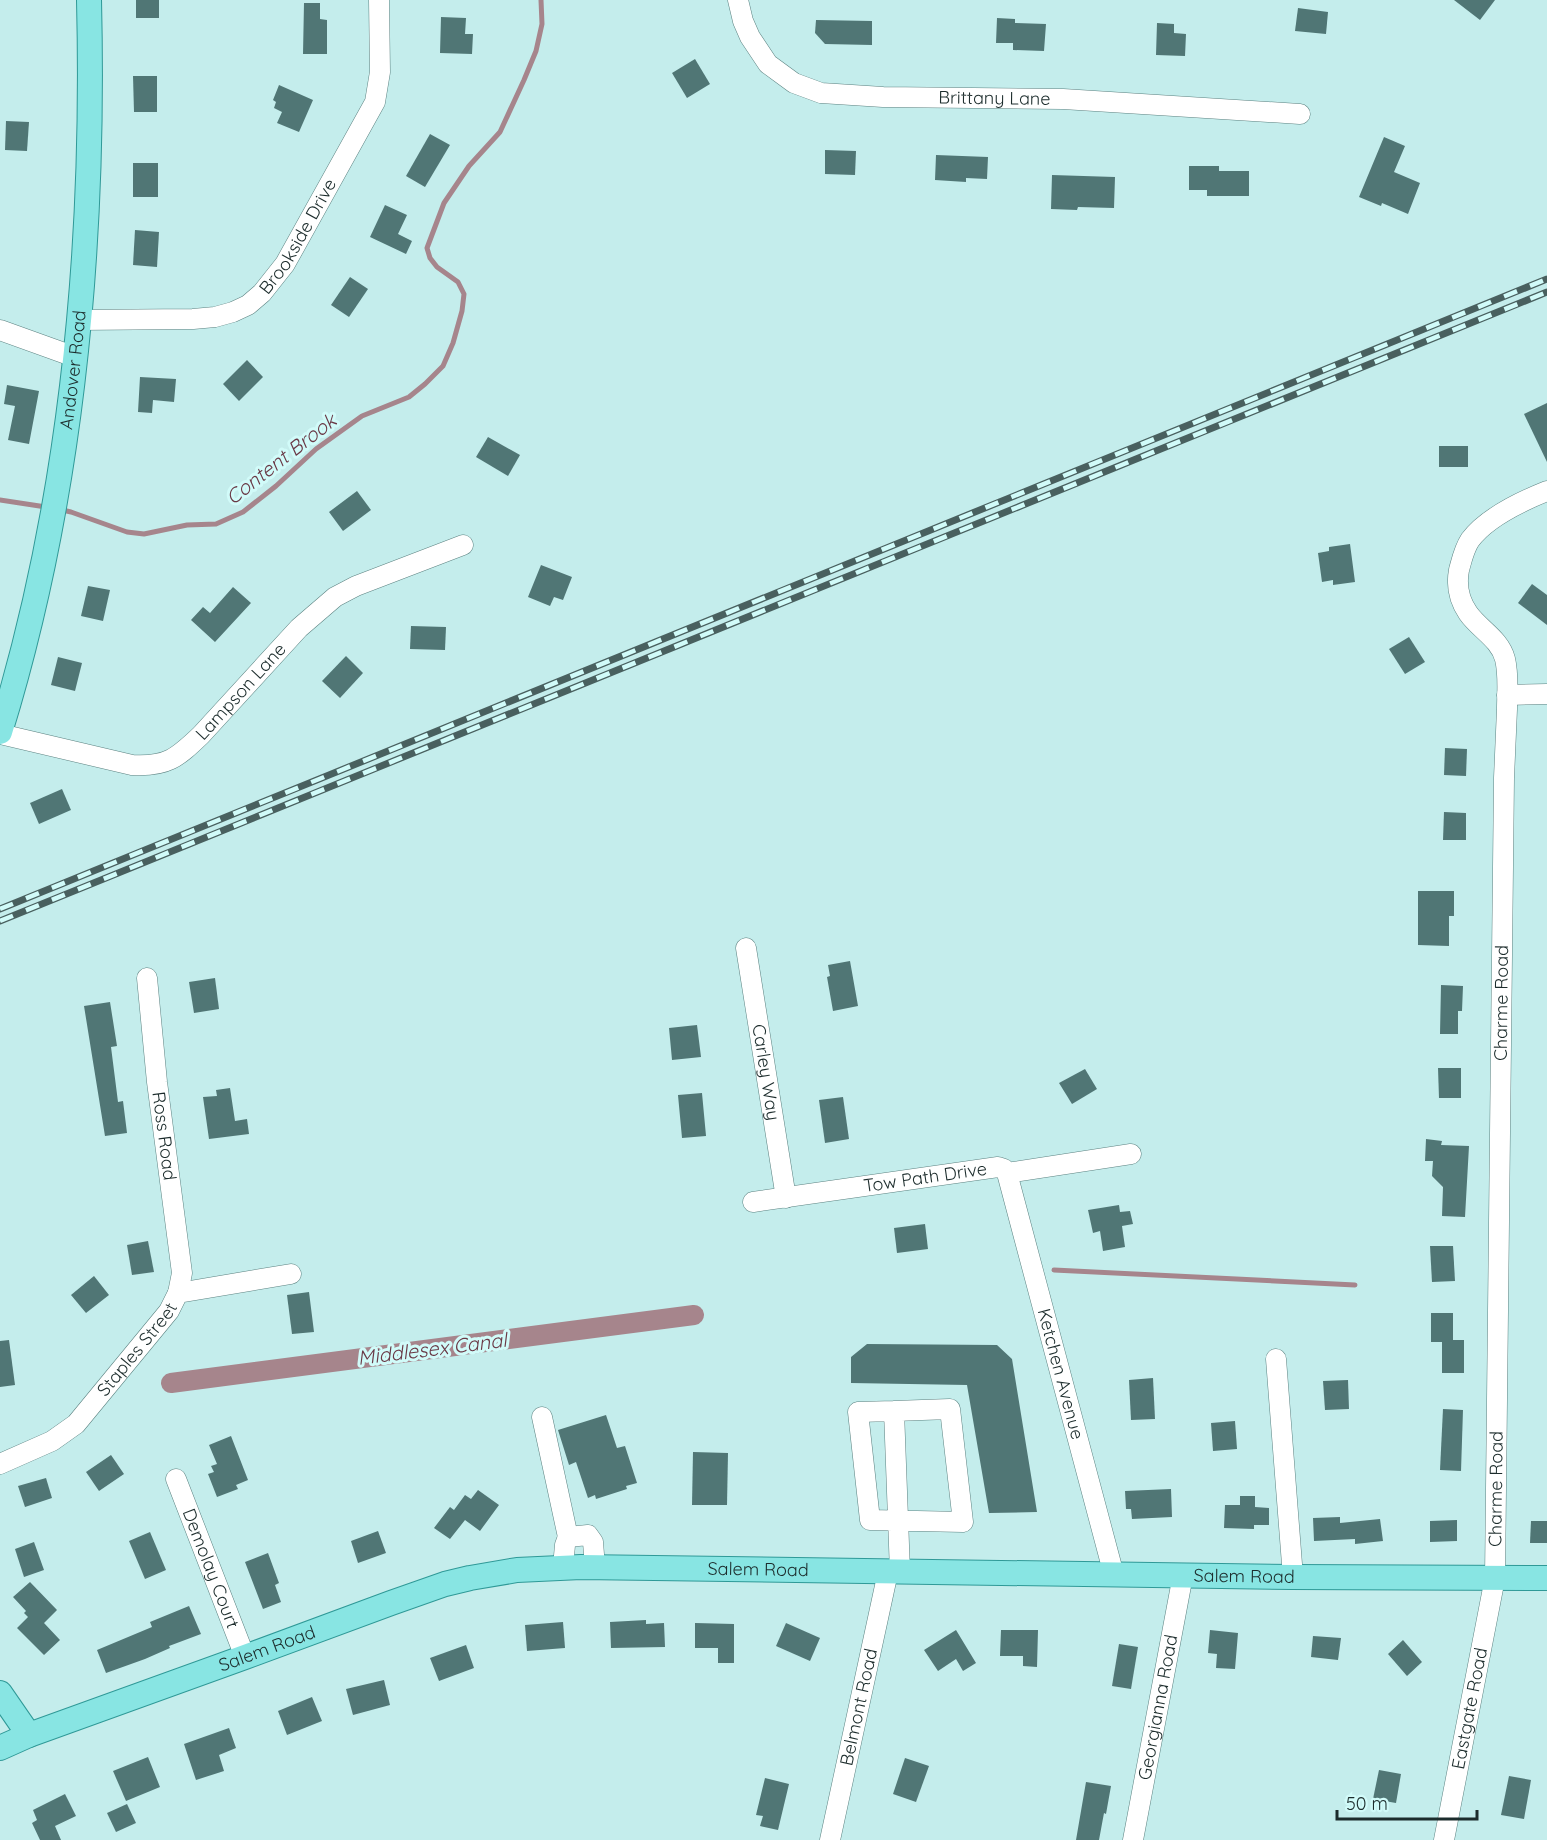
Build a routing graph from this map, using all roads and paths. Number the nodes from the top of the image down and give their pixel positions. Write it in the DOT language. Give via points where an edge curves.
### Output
graph roads {
  1 [pos="89,0"];
  2 [pos="380,0"];
  3 [pos="738,0"];
  4 [pos="1300,114"];
  5 [pos="78,320"];
  6 [pos="0,330"];
  7 [pos="75,357"];
  8 [pos="1547,491"];
  9 [pos="463,545"];
  10 [pos="1547,694"];
  11 [pos="1508,695"];
  12 [pos="0,733"];
  13 [pos="746,948"];
  14 [pos="147,978"];
  15 [pos="1131,1154"];
  16 [pos="1007,1173"];
  17 [pos="786,1198"];
  18 [pos="753,1202"];
  19 [pos="291,1274"];
  20 [pos="178,1293"];
  21 [pos="1276,1359"];
  22 [pos="894,1411"];
  23 [pos="542,1417"];
  24 [pos="0,1464"];
  25 [pos="176,1479"];
  26 [pos="898,1521"];
  27 [pos="568,1537"];
  28 [pos="563,1567"];
  29 [pos="595,1567"];
  30 [pos="894,1572"];
  31 [pos="1114,1575"];
  32 [pos="1183,1575"];
  33 [pos="1293,1577"];
  34 [pos="1495,1578"];
  35 [pos="1547,1578"];
  36 [pos="245,1657"];
  37 [pos="0,1693"];
  38 [pos="29,1735"];
  39 [pos="0,1748"];
  40 [pos="830,1840"];
  41 [pos="1133,1840"];
  42 [pos="1444,1840"];
  1 -- 5 [label="main road, Andover Road" via="89,144"];
  2 -- 5 [label="street, Brookside Drive" via="380,72 375,102 285,264 262,293 248,305 215,317"];
  3 -- 4 [label="street, Brittany Lane" via="750,37 768,64 794,83 821,93 1063,99"];
  5 -- 7 [label="main road, Andover Road"];
  6 -- 7 [label="street"];
  7 -- 12 [label="main road, Andover Road" via="57,484 32,616"];
  8 -- 11 [label="street, Charme Road" via="1509,508 1480,529 1465,551 1458,576 1461,602 1505,658"];
  9 -- 12 [label="street, Lampson Lane" via="335,597 299,628 201,735 169,761 151,766 132,765"];
  10 -- 11 [label="street"];
  11 -- 34 [label="street, Charme Road"];
  13 -- 17 [label="street, Carley Way"];
  14 -- 20 [label="street, Ross Road" via="182,1273"];
  15 -- 16 [label="street, Tow Path Drive"];
  16 -- 17 [label="street, Tow Path Drive" via="998,1167"];
  16 -- 31 [label="street, Ketchen Avenue"];
  17 -- 18 [label="street, Tow Path Drive"];
  19 -- 20 [label="street, Staples Street"];
  20 -- 24 [label="street, Staples Street" via="169,1311 76,1424 52,1441"];
  21 -- 33 [label="street"];
  22 -- 26 [label="street, Belmont Road"];
  22 -- 26 [label="street" via="858,1412 870,1520"];
  22 -- 26 [label="street" via="950,1408 963,1522"];
  23 -- 27 [label="street"];
  25 -- 36 [label="street, Demolay Court"];
  26 -- 30 [label="street, Belmont Road"];
  27 -- 28 [label="street"];
  27 -- 29 [label="street" via="588,1535 593,1542"];
  28 -- 29 [label="main road, Salem Road"];
  28 -- 36 [label="main road, Salem Road" via="494,1573 445,1584"];
  29 -- 30 [label="main road, Salem Road"];
  30 -- 31 [label="main road, Salem Road"];
  30 -- 40 [label="street, Belmont Road"];
  31 -- 32 [label="main road, Salem Road"];
  32 -- 33 [label="main road, Salem Road"];
  32 -- 41 [label="street, Georgianna Road"];
  33 -- 34 [label="main road, Salem Road"];
  34 -- 35 [label="main road, Salem Road"];
  34 -- 42 [label="street, Eastgate Road"];
  36 -- 38 [label="main road, Salem Road"];
  37 -- 38 [label="main road"];
  38 -- 39 [label="main road, Salem Road"];
}
